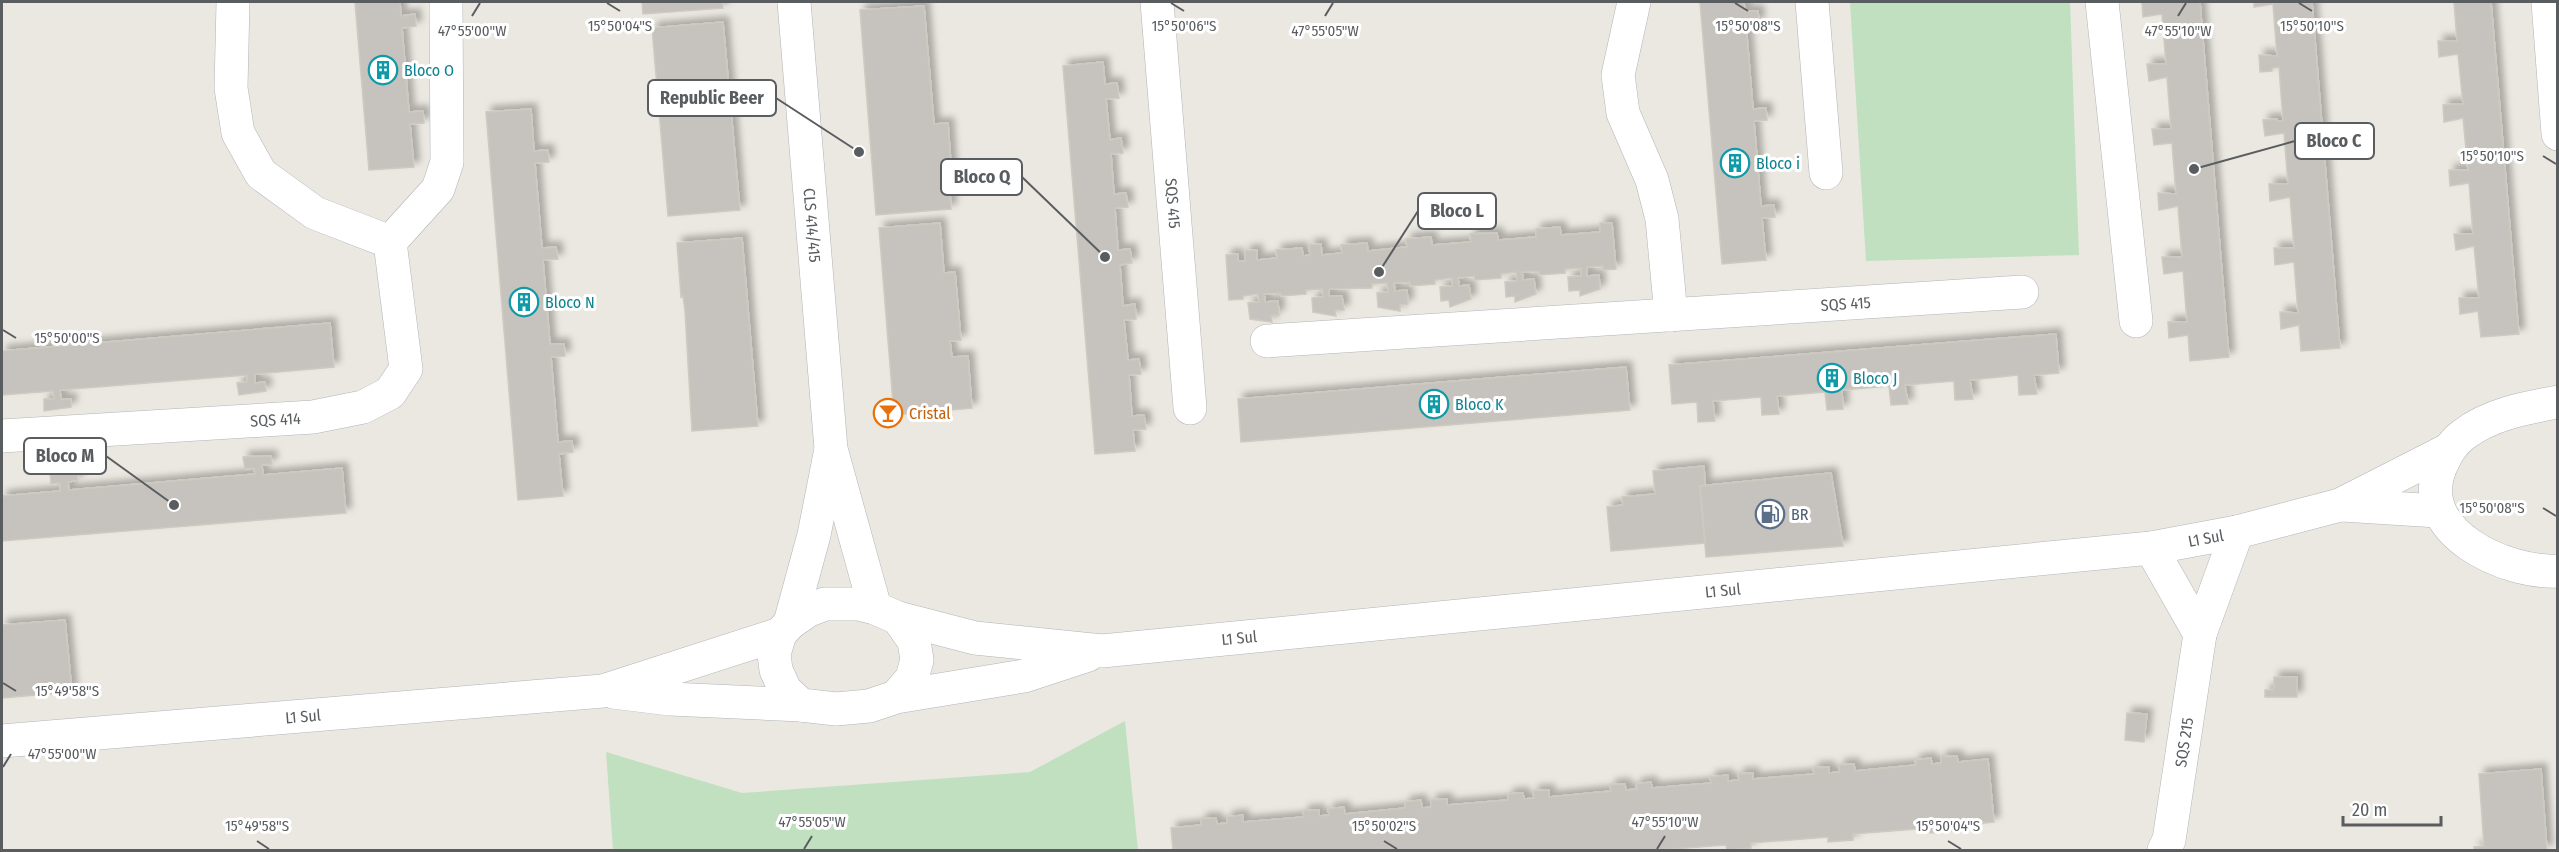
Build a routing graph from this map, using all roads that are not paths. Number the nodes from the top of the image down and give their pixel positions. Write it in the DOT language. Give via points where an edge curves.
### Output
graph roads {
  1 [pos="233,2"];
  2 [pos="446,2"];
  3 [pos="794,2"];
  4 [pos="1157,2"];
  5 [pos="1634,2"];
  6 [pos="1812,2"];
  7 [pos="2102,2"];
  8 [pos="2552,22"];
  9 [pos="2558,134"];
  10 [pos="1826,173"];
  11 [pos="390,242"];
  12 [pos="2022,292"];
  13 [pos="1671,315"];
  14 [pos="2136,321"];
  15 [pos="1267,341"];
  16 [pos="2558,402"];
  17 [pos="1190,408"];
  18 [pos="2,436"];
  19 [pos="831,449"];
  20 [pos="2448,450"];
  21 [pos="2340,505"];
  22 [pos="2438,511"];
  23 [pos="2237,532"];
  24 [pos="2151,548"];
  25 [pos="2558,571"];
  26 [pos="887,613"];
  27 [pos="785,628"];
  28 [pos="2200,634"];
  29 [pos="1102,651"];
  30 [pos="603,691"];
  31 [pos="896,697"];
  32 [pos="801,705"];
  33 [pos="2,741"];
  34 [pos="2164,850"];
  1 -- 11 [label="street" via="231,88 238,134 261,174 315,213"];
  2 -- 11 [label="street" via="447,162 438,189"];
  3 -- 19 [label="street, CLS 414/415"];
  4 -- 17 [label="street, SQS 415"];
  5 -- 13 [label="street" via="1618,75 1623,113 1652,180 1662,219"];
  6 -- 10 [label="street"];
  7 -- 14 [label="street"];
  8 -- 9 [label="street"];
  11 -- 18 [label="street, SQS 414" via="406,369 390,393 363,407 313,417"];
  12 -- 13 [label="street, SQS 415"];
  13 -- 15 [label="street, SQS 415"];
  16 -- 20 [label="street" via="2514,410 2485,422"];
  19 -- 26 [label="street, CLS 414/415"];
  19 -- 27 [label="street, CLS 414/415" via="814,535"];
  20 -- 21 [label="street, L1 Sul"];
  20 -- 22 [label="street" via="2436,479"];
  21 -- 22 [label="street, L1 Sul"];
  21 -- 23 [label="street, L1 Sul"];
  22 -- 25 [label="street" via="2459,539 2489,555 2542,572"];
  23 -- 24 [label="street, L1 Sul"];
  23 -- 28 [label="street, SQS 215"];
  24 -- 28 [label="street"];
  24 -- 29 [label="street, L1 Sul"];
  26 -- 27 [label="street" via="843,603 825,604 809,610"];
  26 -- 29 [label="street, L1 Sul" via="975,638"];
  26 -- 31 [label="street" via="914,641 917,660 912,678"];
  27 -- 30 [label="street, L1 Sul"];
  27 -- 32 [label="street" via="774,654 776,670 785,690"];
  28 -- 34 [label="street, SQS 215" via="2169,840"];
  29 -- 31 [label="street, L1 Sul" via="1024,676"];
  30 -- 32 [label="street, L1 Sul" via="670,699"];
  30 -- 33 [label="street, L1 Sul"];
  31 -- 32 [label="street" via="869,706 836,710"];
}
